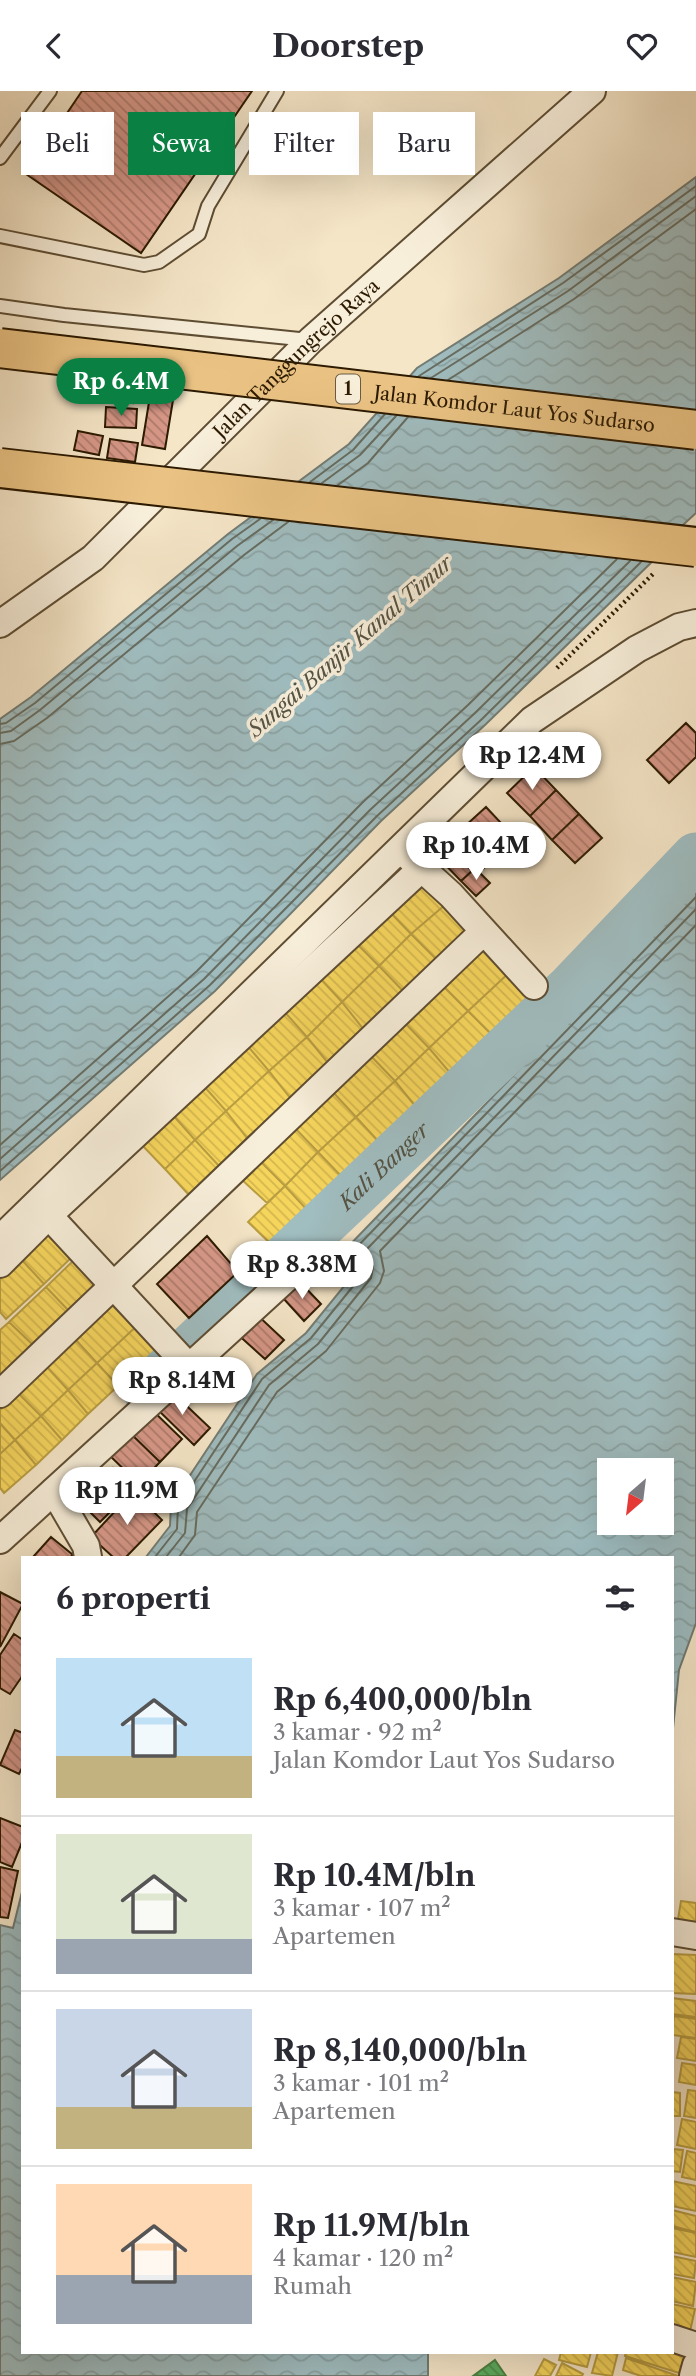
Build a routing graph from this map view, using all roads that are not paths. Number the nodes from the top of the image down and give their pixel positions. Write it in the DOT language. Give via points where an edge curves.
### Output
graph roads {
  1 [pos="50,91"];
  2 [pos="277,91"];
  3 [pos="592,91"];
  4 [pos="0,157"];
  5 [pos="0,236"];
  6 [pos="0,306"];
  7 [pos="311,340"];
  8 [pos="0,348"];
  9 [pos="696,430"];
  10 [pos="0,468"];
  11 [pos="696,547"];
  12 [pos="696,623"];
  13 [pos="0,624"];
  14 [pos="399,848"];
  15 [pos="422,868"];
  16 [pos="483,932"];
  17 [pos="534,986"];
  18 [pos="43,1209"];
  19 [pos="0,1239"];
  20 [pos="0,1264"];
  21 [pos="289,1276"];
  22 [pos="114,1284"];
  23 [pos="189,1367"];
  24 [pos="0,1394"];
  25 [pos="54,1491"];
  26 [pos="0,1539"];
  27 [pos="88,1556"];
  28 [pos="674,1931"];
  29 [pos="696,1936"];
  30 [pos="674,2339"];
  31 [pos="696,2346"];
  32 [pos="696,2365"];
  33 [pos="693,2376"];
  1 -- 4 [label="lane"];
  2 -- 5 [label="lane" via="208,206 199,235 159,262 144,265"];
  3 -- 7 [label="street, Jalan Tanggungrejo Raya"];
  6 -- 7 [label="lane"];
  7 -- 13 [label="street, Jalan Tanggungrejo Raya" via="93,558"];
  8 -- 9 [label="highway, Jalan Komdor Laut Yos Sudarso / 1, bridge"];
  10 -- 11 [label="highway, bridge"];
  12 -- 14 [label="street" via="637,649 532,720"];
  14 -- 15 [label="street"];
  14 -- 18 [label="street"];
  15 -- 16 [label="street"];
  15 -- 18 [label="street"];
  16 -- 17 [label="street"];
  16 -- 22 [label="street"];
  18 -- 19 [label="street"];
  18 -- 20 [label="street"];
  18 -- 22 [label="street"];
  21 -- 23 [label="street"];
  22 -- 23 [label="street"];
  22 -- 24 [label="street"];
  23 -- 25 [label="street"];
  25 -- 26 [label="street"];
  25 -- 27 [label="street"];
  28 -- 29 [label="street"];
  30 -- 31 [label="street"];
  32 -- 33 [label="street"];
}
